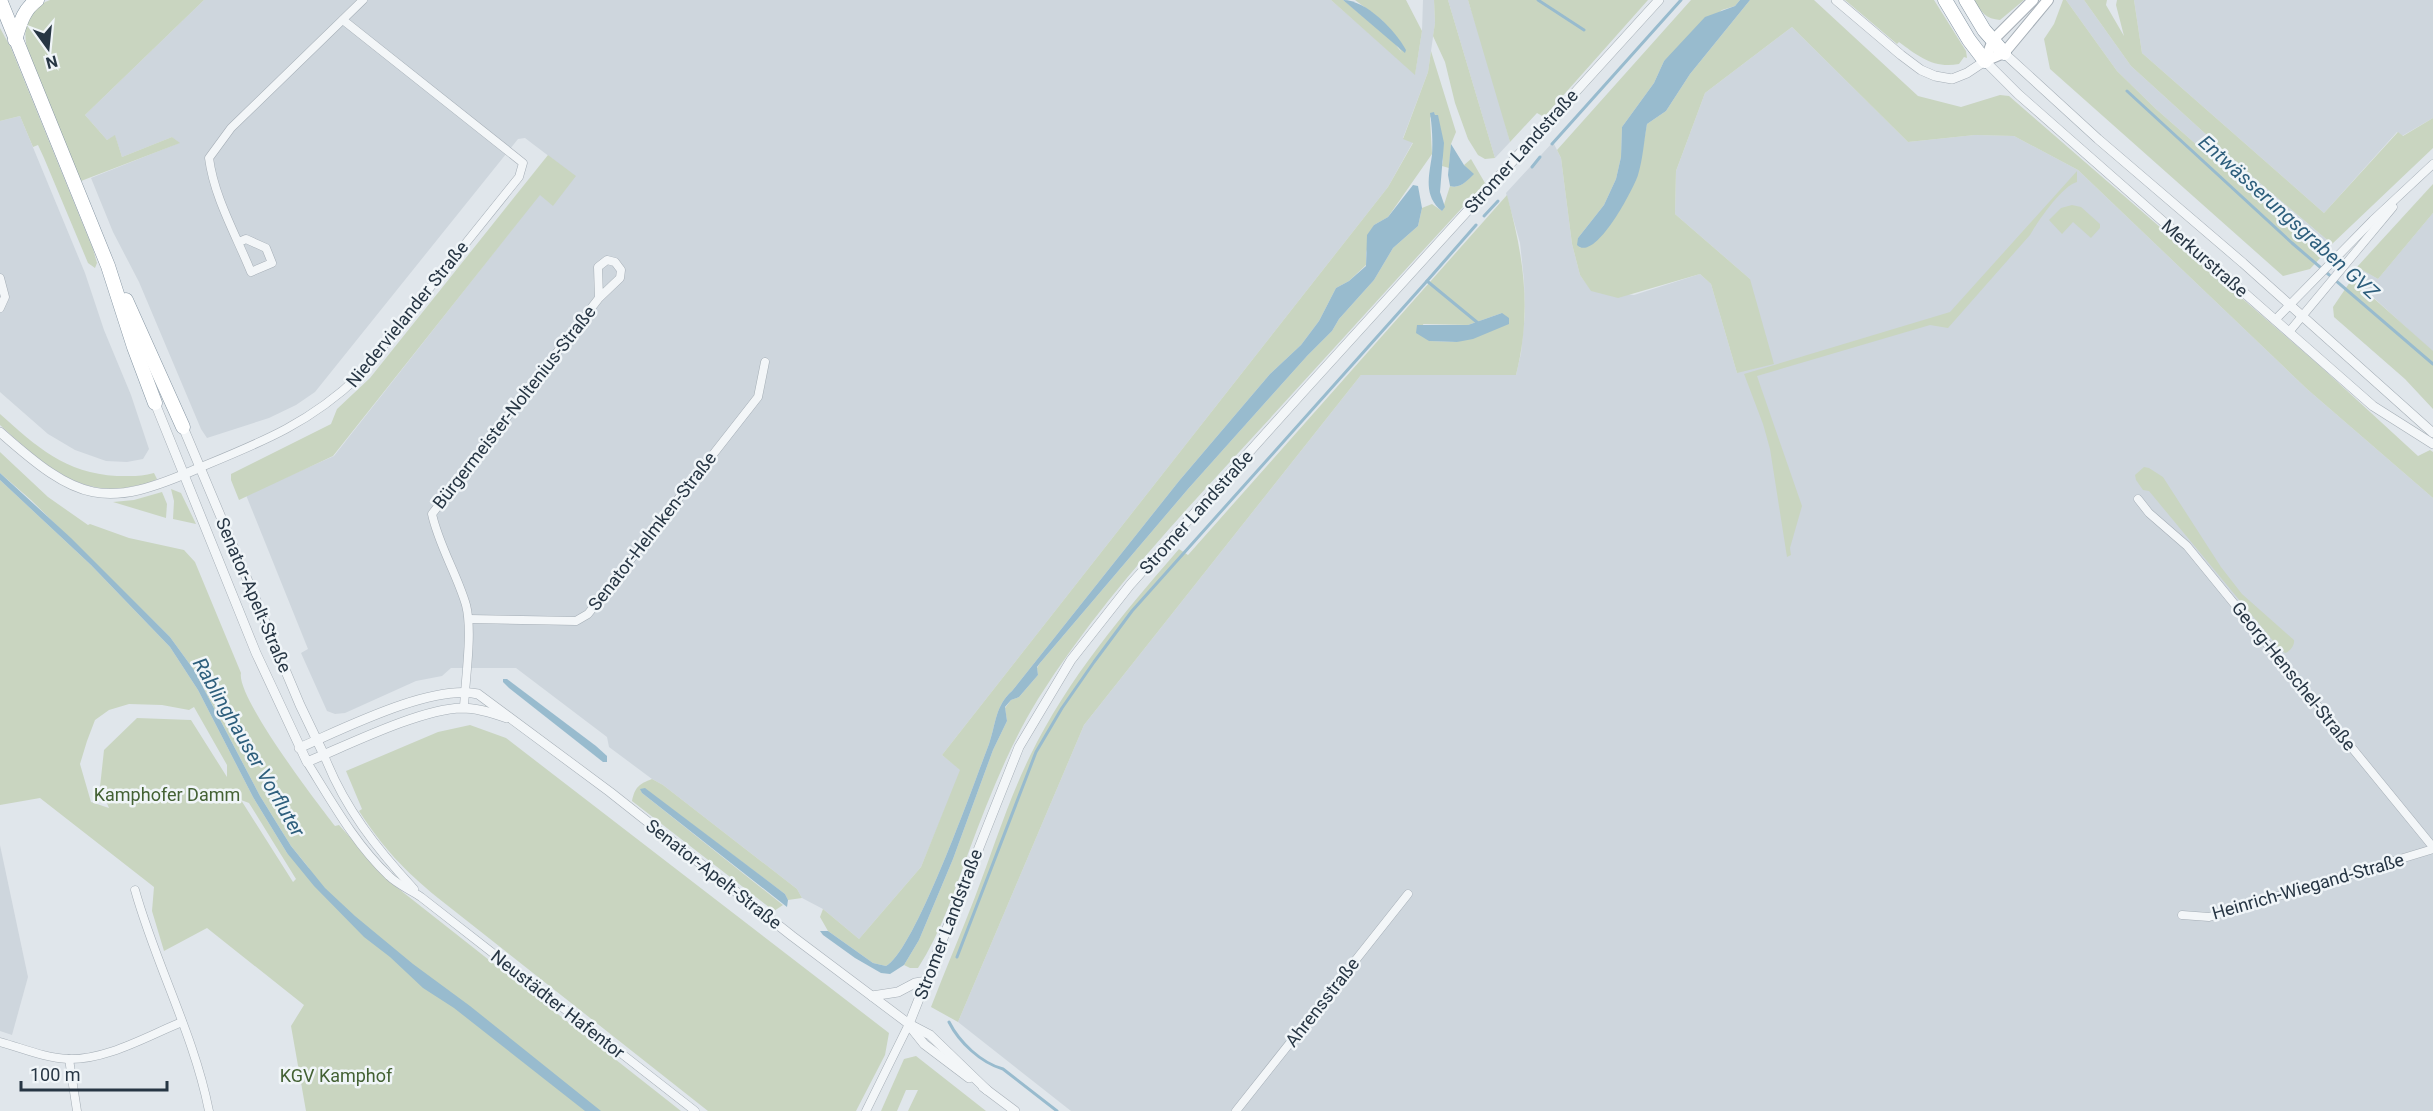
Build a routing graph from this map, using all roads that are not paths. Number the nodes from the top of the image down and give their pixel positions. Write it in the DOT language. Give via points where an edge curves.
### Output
graph roads {
  1 [pos="37,0"];
  2 [pos="363,0"];
  3 [pos="1659,0"];
  4 [pos="1836,0"];
  5 [pos="1945,0"];
  6 [pos="1966,0"];
  7 [pos="2033,0"];
  8 [pos="2048,0"];
  9 [pos="1,7"];
  10 [pos="343,20"];
  11 [pos="15,40"];
  12 [pos="1993,40"];
  13 [pos="2004,53"];
  14 [pos="1986,61"];
  15 [pos="2433,164"];
  16 [pos="2403,194"];
  17 [pos="239,242"];
  18 [pos="108,266"];
  19 [pos="0,278"];
  20 [pos="599,298"];
  21 [pos="2290,305"];
  22 [pos="0,308"];
  23 [pos="2302,316"];
  24 [pos="2275,320"];
  25 [pos="2289,332"];
  26 [pos="765,362"];
  27 [pos="155,403"];
  28 [pos="183,427"];
  29 [pos="0,432"];
  30 [pos="2433,434"];
  31 [pos="2433,444"];
  32 [pos="201,467"];
  33 [pos="183,476"];
  34 [pos="2138,500"];
  35 [pos="469,619"];
  36 [pos="465,691"];
  37 [pos="464,708"];
  38 [pos="521,724"];
  39 [pos="317,740"];
  40 [pos="299,748"];
  41 [pos="324,755"];
  42 [pos="307,762"];
  43 [pos="2433,848"];
  44 [pos="135,890"];
  45 [pos="1408,894"];
  46 [pos="421,897"];
  47 [pos="2182,915"];
  48 [pos="927,981"];
  49 [pos="872,996"];
  50 [pos="182,1022"];
  51 [pos="909,1024"];
  52 [pos="0,1043"];
  53 [pos="69,1059"];
  54 [pos="77,1111"];
  55 [pos="209,1111"];
  56 [pos="695,1111"];
  57 [pos="866,1111"];
  58 [pos="1015,1111"];
  59 [pos="1236,1111"];
  1 -- 11 [label="highway" via="22,17"];
  2 -- 10 [label="street"];
  3 -- 48 [label="street, Stromer Landstraße" via="1279,418 1131,585 1071,660 1019,747"];
  4 -- 14 [label="street" via="1921,70 1935,76 1952,78"];
  5 -- 14 [label="highway"];
  6 -- 12 [label="highway"];
  7 -- 12 [label="main road"];
  8 -- 13 [label="main road"];
  9 -- 11 [label="highway"];
  10 -- 17 [label="street" via="231,128 209,158 211,177"];
  10 -- 32 [label="street, Niedervielander Straße" via="523,164 519,177 344,392 284,432"];
  11 -- 18 [label="highway"];
  12 -- 13 [label="highway"];
  12 -- 14 [label="main road"];
  13 -- 14 [label="main road"];
  13 -- 21 [label="street, Merkurstraße"];
  14 -- 24 [label="street, Merkurstraße" via="2018,94"];
  15 -- 16 [label="street"];
  16 -- 21 [label="street"];
  16 -- 23 [label="street"];
  17 -- 17 [label="street" via="251,272 272,263 266,248 246,239"];
  18 -- 27 [label="highway"];
  18 -- 28 [label="highway"];
  19 -- 22 [label="street" via="4,297"];
  20 -- 20 [label="street, Bürgermeister-Noltenius-Straße" via="620,278 621,270 615,262 603,262 598,267"];
  20 -- 35 [label="street, Bürgermeister-Noltenius-Straße" via="432,514"];
  21 -- 23 [label="street, Merkurstraße"];
  21 -- 24 [label="street"];
  23 -- 25 [label="street"];
  23 -- 30 [label="street, Merkurstraße"];
  24 -- 25 [label="street, Merkurstraße"];
  25 -- 31 [label="street, Merkurstraße" via="2373,406"];
  26 -- 35 [label="street, Senator-Helmken-Straße" via="758,397 588,614 576,621"];
  27 -- 33 [label="street, Senator-Apelt-Straße"];
  28 -- 32 [label="street, Senator-Apelt-Straße"];
  29 -- 33 [label="street" via="38,466 85,491 133,493"];
  32 -- 33 [label="street"];
  32 -- 39 [label="street, Senator-Apelt-Straße"];
  33 -- 40 [label="street, Senator-Apelt-Straße"];
  34 -- 43 [label="street, Georg-Henschel-Straße" via="2187,546"];
  35 -- 36 [label="street"];
  36 -- 37 [label="street"];
  36 -- 38 [label="street, Senator-Apelt-Straße" via="478,694"];
  36 -- 39 [label="street" via="414,701"];
  37 -- 38 [label="street, Senator-Apelt-Straße"];
  37 -- 41 [label="street, Senator-Apelt-Straße" via="415,719"];
  38 -- 49 [label="street, Senator-Apelt-Straße"];
  39 -- 40 [label="street"];
  39 -- 41 [label="street, Senator-Apelt-Straße"];
  40 -- 42 [label="street, Senator-Apelt-Straße"];
  41 -- 42 [label="street, Senator-Apelt-Straße"];
  41 -- 46 [label="street, Neustädter Hafentor" via="358,822"];
  42 -- 46 [label="street, Neustädter Hafentor" via="364,849 391,878"];
  43 -- 47 [label="street, Heinrich-Wiegand-Straße" via="2209,917"];
  44 -- 50 [label="street" via="146,930"];
  45 -- 59 [label="street, Ahrensstraße"];
  46 -- 56 [label="street, Neustädter Hafentor"];
  48 -- 49 [label="street"];
  48 -- 51 [label="street, Stromer Landstraße"];
  49 -- 51 [label="street, Senator-Apelt-Straße"];
  50 -- 53 [label="street" via="101,1054"];
  50 -- 55 [label="street"];
  51 -- 57 [label="street, Stromer Landstraße"];
  51 -- 58 [label="street, Senator-Apelt-Straße" via="924,1044"];
  52 -- 53 [label="street"];
  53 -- 54 [label="street"];
}
